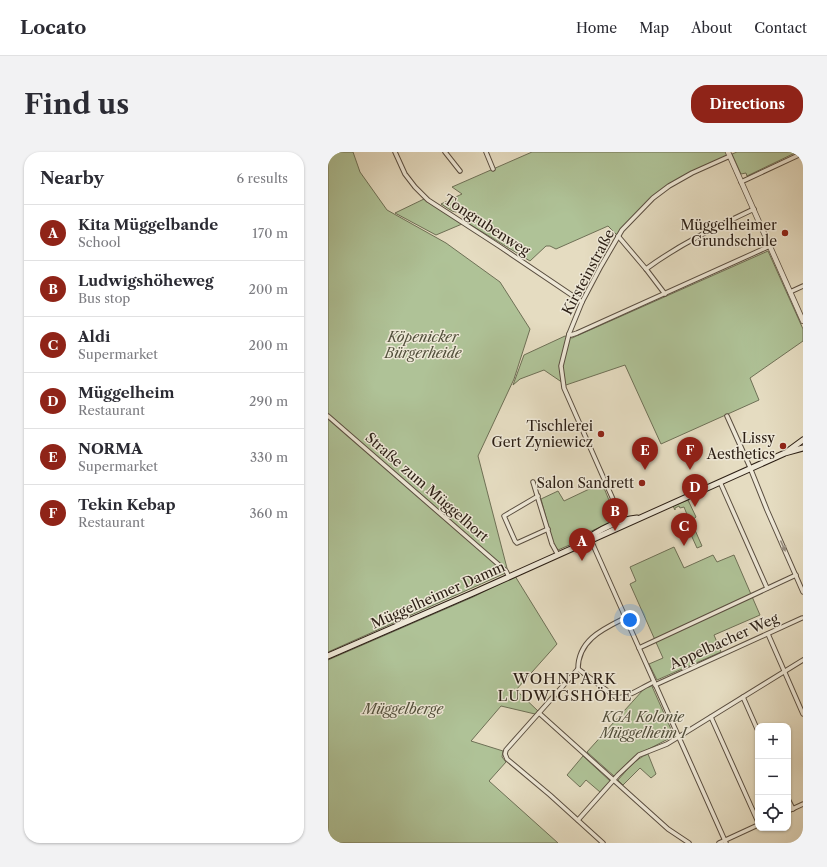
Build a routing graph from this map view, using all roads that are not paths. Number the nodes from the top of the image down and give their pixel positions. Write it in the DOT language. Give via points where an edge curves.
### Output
graph roads {
  1 [pos="395,152"];
  2 [pos="445,152"];
  3 [pos="486,152"];
  4 [pos="803,153"];
  5 [pos="729,154"];
  6 [pos="493,168"];
  7 [pos="460,170"];
  8 [pos="741,182"];
  9 [pos="754,209"];
  10 [pos="618,236"];
  11 [pos="770,246"];
  12 [pos="646,269"];
  13 [pos="803,286"];
  14 [pos="790,292"];
  15 [pos="665,294"];
  16 [pos="582,302"];
  17 [pos="803,321"];
  18 [pos="569,334"];
  19 [pos="328,416"];
  20 [pos="727,416"];
  21 [pos="803,440"];
  22 [pos="803,448"];
  23 [pos="785,453"];
  24 [pos="750,468"];
  25 [pos="533,482"];
  26 [pos="720,482"];
  27 [pos="538,496"];
  28 [pos="623,523"];
  29 [pos="548,529"];
  30 [pos="590,538"];
  31 [pos="558,555"];
  32 [pos="796,575"];
  33 [pos="510,577"];
  34 [pos="767,588"];
  35 [pos="803,592"];
  36 [pos="625,618"];
  37 [pos="802,618"];
  38 [pos="768,634"];
  39 [pos="639,648"];
  40 [pos="328,656"];
  41 [pos="803,660"];
  42 [pos="578,669"];
  43 [pos="784,671"];
  44 [pos="654,683"];
  45 [pos="743,697"];
  46 [pos="539,713"];
  47 [pos="803,714"];
  48 [pos="710,717"];
  49 [pos="755,724"];
  50 [pos="678,737"];
  51 [pos="614,780"];
  52 [pos="803,804"];
  53 [pos="791,805"];
  54 [pos="793,809"];
  55 [pos="755,816"];
  56 [pos="578,820"];
  57 [pos="755,825"];
  58 [pos="725,842"];
  59 [pos="603,843"];
  60 [pos="689,843"];
  61 [pos="719,843"];
  1 -- 16 [label="street, Tongrubenweg" via="407,176 428,200"];
  2 -- 7 [label="street"];
  3 -- 6 [label="street"];
  4 -- 8 [label="street"];
  5 -- 8 [label="street"];
  5 -- 10 [label="street, Kirsteinstraße" via="669,186 653,198"];
  8 -- 9 [label="street"];
  9 -- 11 [label="street"];
  9 -- 12 [label="street" via="696,236"];
  10 -- 12 [label="street"];
  10 -- 16 [label="street, Kirsteinstraße"];
  11 -- 14 [label="street"];
  11 -- 15 [label="street"];
  12 -- 15 [label="street"];
  13 -- 14 [label="street"];
  14 -- 17 [label="street"];
  15 -- 18 [label="street" via="577,333"];
  16 -- 18 [label="street, Kirsteinstraße"];
  18 -- 28 [label="street, Kirsteinstraße" via="561,366 564,388"];
  19 -- 33 [label="street, Straße zum Müggelhort"];
  20 -- 24 [label="street"];
  21 -- 23 [label="main road"];
  22 -- 23 [label="main road"];
  23 -- 24 [label="main road, Müggelheimer Damm"];
  24 -- 26 [label="main road, Müggelheimer Damm"];
  24 -- 32 [label="street, one-way"];
  25 -- 27 [label="street"];
  26 -- 28 [label="main road, Müggelheimer Damm"];
  26 -- 34 [label="street"];
  27 -- 29 [label="street"];
  27 -- 29 [label="street" via="504,516 518,542"];
  28 -- 30 [label="main road, Müggelheimer Damm"];
  29 -- 31 [label="street"];
  30 -- 31 [label="main road, Müggelheimer Damm"];
  30 -- 36 [label="street"];
  31 -- 33 [label="main road, Müggelheimer Damm"];
  32 -- 34 [label="street"];
  32 -- 35 [label="street"];
  33 -- 40 [label="main road, Müggelheimer Damm"];
  34 -- 39 [label="street"];
  36 -- 39 [label="street"];
  36 -- 42 [label="street" via="603,629 589,640 580,654"];
  37 -- 38 [label="street, Appelbacher Weg"];
  38 -- 43 [label="street"];
  38 -- 44 [label="street, Appelbacher Weg"];
  39 -- 44 [label="street"];
  41 -- 43 [label="street"];
  42 -- 44 [label="street, Appelbacher Weg" via="617,698"];
  42 -- 46 [label="street"];
  43 -- 45 [label="street"];
  43 -- 47 [label="street"];
  44 -- 50 [label="street"];
  45 -- 48 [label="street"];
  45 -- 49 [label="street"];
  46 -- 51 [label="street"];
  46 -- 56 [label="street" via="505,754 507,759"];
  48 -- 50 [label="street"];
  48 -- 55 [label="street"];
  50 -- 51 [label="street" via="639,755"];
  50 -- 58 [label="street"];
  51 -- 56 [label="street"];
  51 -- 60 [label="street" via="668,829"];
  52 -- 54 [label="street"];
  53 -- 54 [label="street"];
  56 -- 59 [label="street"];
  57 -- 58 [label="street"];
  58 -- 61 [label="street"];
}
